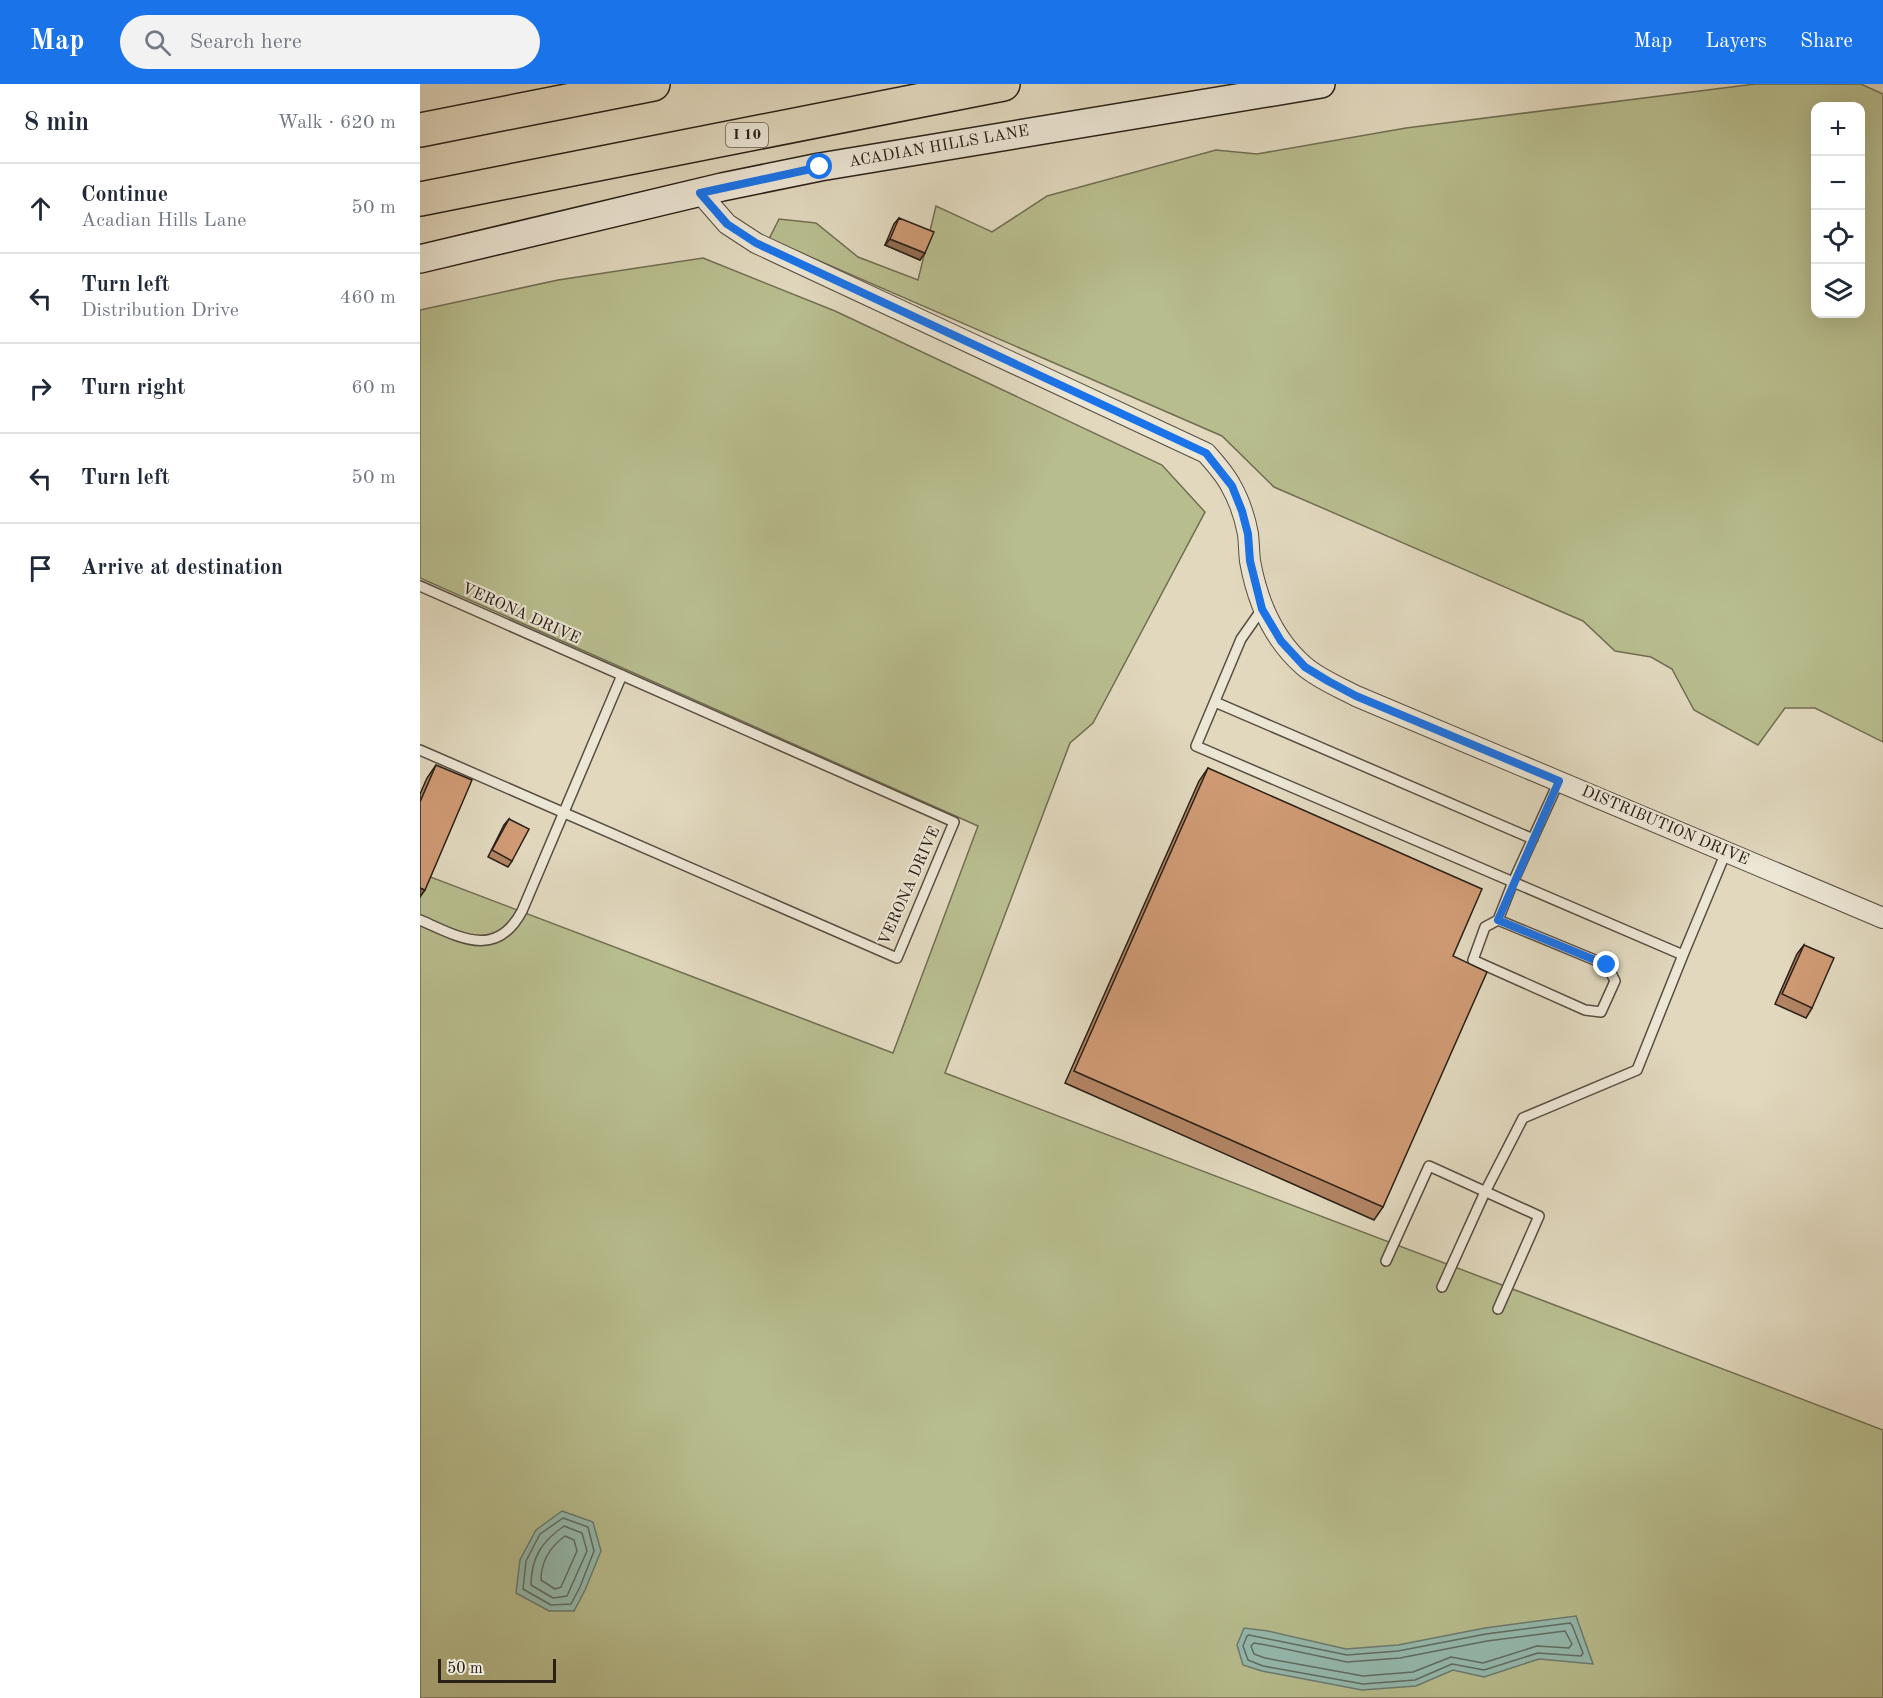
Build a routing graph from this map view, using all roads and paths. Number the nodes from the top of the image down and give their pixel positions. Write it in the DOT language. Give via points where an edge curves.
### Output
graph roads {
  1 [pos="653,84"];
  2 [pos="1003,84"];
  3 [pos="1321,84"];
  4 [pos="537,107"];
  5 [pos="420,111"];
  6 [pos="420,130"];
  7 [pos="491,186"];
  8 [pos="700,193"];
  9 [pos="420,199"];
  10 [pos="420,207"];
  11 [pos="420,259"];
  12 [pos="422,587"];
  13 [pos="420,599"];
  14 [pos="1262,609"];
  15 [pos="622,675"];
  16 [pos="1215,702"];
  17 [pos="420,750"];
  18 [pos="1559,781"];
  19 [pos="564,813"];
  20 [pos="1533,839"];
  21 [pos="1726,852"];
  22 [pos="1513,882"];
  23 [pos="1883,918"];
  24 [pos="1498,920"];
  25 [pos="420,921"];
  26 [pos="1683,955"];
  27 [pos="1485,1192"];
  28 [pos="1386,1261"];
  29 [pos="1442,1287"];
  30 [pos="1498,1309"];
  1 -- 4 [label="highway"];
  2 -- 7 [label="highway, I 10"];
  3 -- 8 [label="street, ACADIAN HILLS LANE" via="820,167"];
  4 -- 5 [label="highway"];
  4 -- 6 [label="highway"];
  7 -- 9 [label="highway, I 10"];
  7 -- 10 [label="highway"];
  8 -- 11 [label="street, ACADIAN HILLS LANE"];
  8 -- 14 [label="street, DISTRIBUTION DRIVE" via="727,224 756,243 1206,453 1232,486 1242,511"];
  12 -- 13 [label="lane"];
  12 -- 15 [label="lane, VERONA DRIVE"];
  14 -- 16 [label="lane" via="1241,639"];
  14 -- 18 [label="street, DISTRIBUTION DRIVE" via="1292,654 1328,681"];
  15 -- 19 [label="lane"];
  15 -- 19 [label="lane, VERONA DRIVE" via="954,822 897,958"];
  16 -- 20 [label="lane"];
  16 -- 22 [label="lane" via="1196,746"];
  17 -- 19 [label="lane, VERONA DRIVE"];
  18 -- 20 [label="lane"];
  18 -- 21 [label="street, DISTRIBUTION DRIVE"];
  19 -- 25 [label="lane" via="522,911 506,933 489,941 471,940"];
  20 -- 22 [label="lane"];
  21 -- 23 [label="street, DISTRIBUTION DRIVE"];
  21 -- 26 [label="lane"];
  22 -- 24 [label="lane"];
  22 -- 26 [label="lane"];
  24 -- 24 [label="lane" via="1607,965 1615,981 1601,1012 1585,1010 1473,960 1485,927"];
  26 -- 27 [label="lane" via="1637,1070 1523,1118"];
  27 -- 28 [label="lane" via="1429,1166"];
  27 -- 29 [label="lane"];
  27 -- 30 [label="lane" via="1539,1216"];
}
